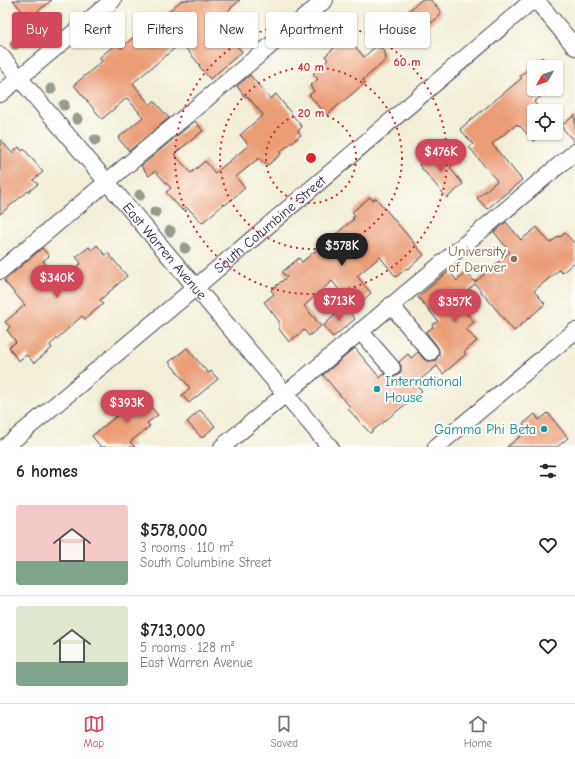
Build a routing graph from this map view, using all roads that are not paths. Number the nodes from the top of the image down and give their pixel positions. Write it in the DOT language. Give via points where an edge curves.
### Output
graph roads {
  1 [pos="113,0"];
  2 [pos="325,0"];
  3 [pos="534,0"];
  4 [pos="575,47"];
  5 [pos="0,55"];
  6 [pos="20,78"];
  7 [pos="0,94"];
  8 [pos="575,152"];
  9 [pos="107,182"];
  10 [pos="0,271"];
  11 [pos="196,287"];
  12 [pos="391,306"];
  13 [pos="360,331"];
  14 [pos="575,331"];
  15 [pos="430,352"];
  16 [pos="392,368"];
  17 [pos="285,393"];
  18 [pos="5,447"];
  19 [pos="222,447"];
  20 [pos="330,447"];
  21 [pos="436,447"];
  1 -- 6 [label="street"];
  2 -- 9 [label="street"];
  3 -- 4 [label="street"];
  3 -- 11 [label="street, South Columbine Street"];
  5 -- 6 [label="street, East Warren Avenue"];
  6 -- 7 [label="street"];
  6 -- 9 [label="street, East Warren Avenue"];
  8 -- 12 [label="street"];
  9 -- 10 [label="street"];
  9 -- 11 [label="street, East Warren Avenue"];
  11 -- 17 [label="street, East Warren Avenue"];
  11 -- 18 [label="street, South Columbine Street"];
  12 -- 13 [label="street"];
  12 -- 15 [label="street"];
  13 -- 16 [label="street"];
  13 -- 17 [label="street"];
  14 -- 21 [label="street"];
  17 -- 19 [label="street"];
  17 -- 20 [label="street, East Warren Avenue"];
}
